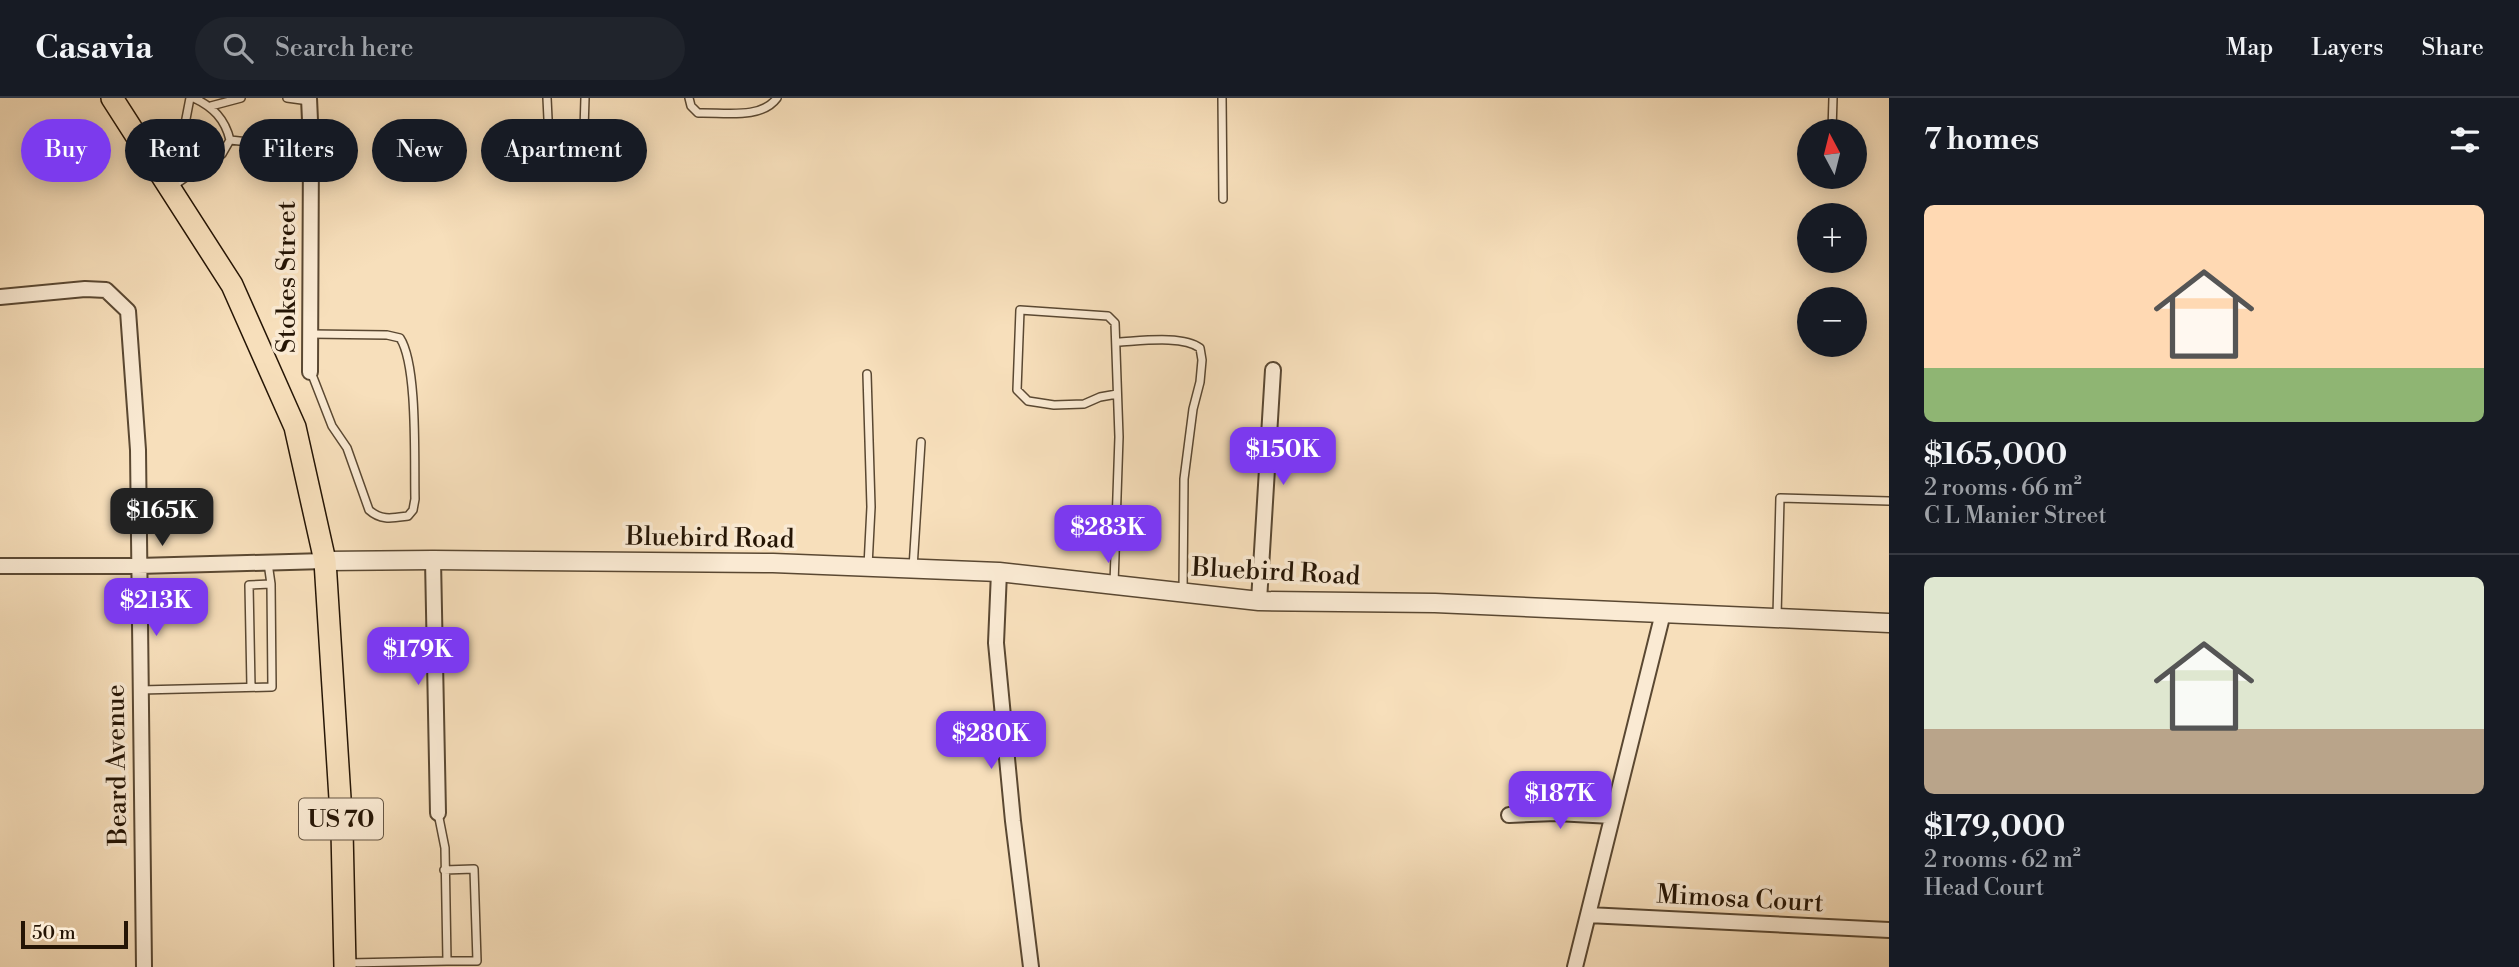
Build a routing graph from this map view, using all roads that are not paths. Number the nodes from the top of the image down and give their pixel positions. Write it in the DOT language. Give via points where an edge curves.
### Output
graph roads {
  1 [pos="112,98"];
  2 [pos="192,98"];
  3 [pos="241,98"];
  4 [pos="287,98"];
  5 [pos="548,98"];
  6 [pos="585,98"];
  7 [pos="689,98"];
  8 [pos="777,98"];
  9 [pos="1222,98"];
  10 [pos="1833,98"];
  11 [pos="309,99"];
  12 [pos="211,106"];
  13 [pos="126,119"];
  14 [pos="186,119"];
  15 [pos="310,119"];
  16 [pos="1832,119"];
  17 [pos="230,140"];
  18 [pos="239,141"];
  19 [pos="225,149"];
  20 [pos="166,182"];
  21 [pos="179,182"];
  22 [pos="311,182"];
  23 [pos="170,188"];
  24 [pos="1223,199"];
  25 [pos="0,297"];
  26 [pos="310,334"];
  27 [pos="1118,342"];
  28 [pos="1273,370"];
  29 [pos="310,372"];
  30 [pos="867,374"];
  31 [pos="1117,394"];
  32 [pos="921,442"];
  33 [pos="1889,501"];
  34 [pos="433,560"];
  35 [pos="326,561"];
  36 [pos="268,563"];
  37 [pos="0,566"];
  38 [pos="138,566"];
  39 [pos="868,567"];
  40 [pos="913,569"];
  41 [pos="999,572"];
  42 [pos="271,584"];
  43 [pos="1114,585"];
  44 [pos="1183,592"];
  45 [pos="1259,601"];
  46 [pos="1663,613"];
  47 [pos="1777,618"];
  48 [pos="1889,623"];
  49 [pos="251,687"];
  50 [pos="140,690"];
  51 [pos="438,813"];
  52 [pos="1509,815"];
  53 [pos="1612,816"];
  54 [pos="444,870"];
  55 [pos="1588,915"];
  56 [pos="1889,930"];
  57 [pos="447,961"];
  58 [pos="345,965"];
  59 [pos="144,967"];
  60 [pos="1031,967"];
  61 [pos="1575,967"];
  1 -- 13 [label="main road, US 70"];
  2 -- 12 [label="lane"];
  2 -- 14 [label="lane"];
  3 -- 12 [label="lane"];
  4 -- 11 [label="lane"];
  5 -- 6 [label="lane" via="553,162 564,168 583,162"];
  7 -- 8 [label="lane" via="698,113 710,113 757,112 771,107"];
  9 -- 24 [label="lane"];
  10 -- 16 [label="lane"];
  11 -- 15 [label="street, Stokes Street"];
  12 -- 17 [label="lane"];
  17 -- 18 [label="lane"];
  17 -- 19 [label="lane"];
  20 -- 23 [label="main road, US 70"];
  21 -- 23 [label="lane"];
  22 -- 26 [label="street, Stokes Street"];
  23 -- 35 [label="main road, US 70" via="232,285 295,427"];
  25 -- 38 [label="street, Beard Avenue" via="106,290 128,311 138,450"];
  26 -- 29 [label="street, Stokes Street"];
  26 -- 29 [label="lane" via="387,335 401,338 406,347 412,381 415,499 408,516 387,519 369,510 347,448 332,426"];
  27 -- 31 [label="lane"];
  27 -- 31 [label="lane" via="1115,323 1108,316 1020,310 1017,390 1028,401 1084,404"];
  27 -- 44 [label="lane" via="1192,342 1200,348 1200,383 1184,479"];
  28 -- 45 [label="street"];
  30 -- 39 [label="lane"];
  31 -- 43 [label="lane"];
  32 -- 40 [label="lane"];
  33 -- 47 [label="lane" via="1780,498"];
  34 -- 35 [label="street, Bluebird Road"];
  34 -- 39 [label="street, Bluebird Road"];
  34 -- 51 [label="street"];
  35 -- 36 [label="street"];
  35 -- 58 [label="main road, US 70"];
  36 -- 38 [label="street"];
  36 -- 42 [label="lane"];
  37 -- 38 [label="street"];
  38 -- 50 [label="street, Beard Avenue"];
  39 -- 40 [label="street, Bluebird Road"];
  40 -- 41 [label="street, Bluebird Road"];
  41 -- 43 [label="street, Bluebird Road"];
  41 -- 60 [label="street" via="996,643"];
  42 -- 49 [label="lane" via="272,687"];
  42 -- 49 [label="lane" via="249,585"];
  43 -- 44 [label="street, Bluebird Road"];
  44 -- 45 [label="street, Bluebird Road"];
  45 -- 46 [label="street, Bluebird Road"];
  46 -- 47 [label="street, Bluebird Road"];
  46 -- 53 [label="street"];
  47 -- 48 [label="street, Bluebird Road"];
  49 -- 50 [label="lane"];
  50 -- 59 [label="street, Beard Avenue"];
  51 -- 54 [label="lane"];
  52 -- 53 [label="street"];
  53 -- 55 [label="street"];
  54 -- 57 [label="lane"];
  54 -- 57 [label="lane" via="474,869 477,947 477,961"];
  55 -- 56 [label="street, Mimosa Court"];
  55 -- 61 [label="street"];
  57 -- 58 [label="lane"];
}
